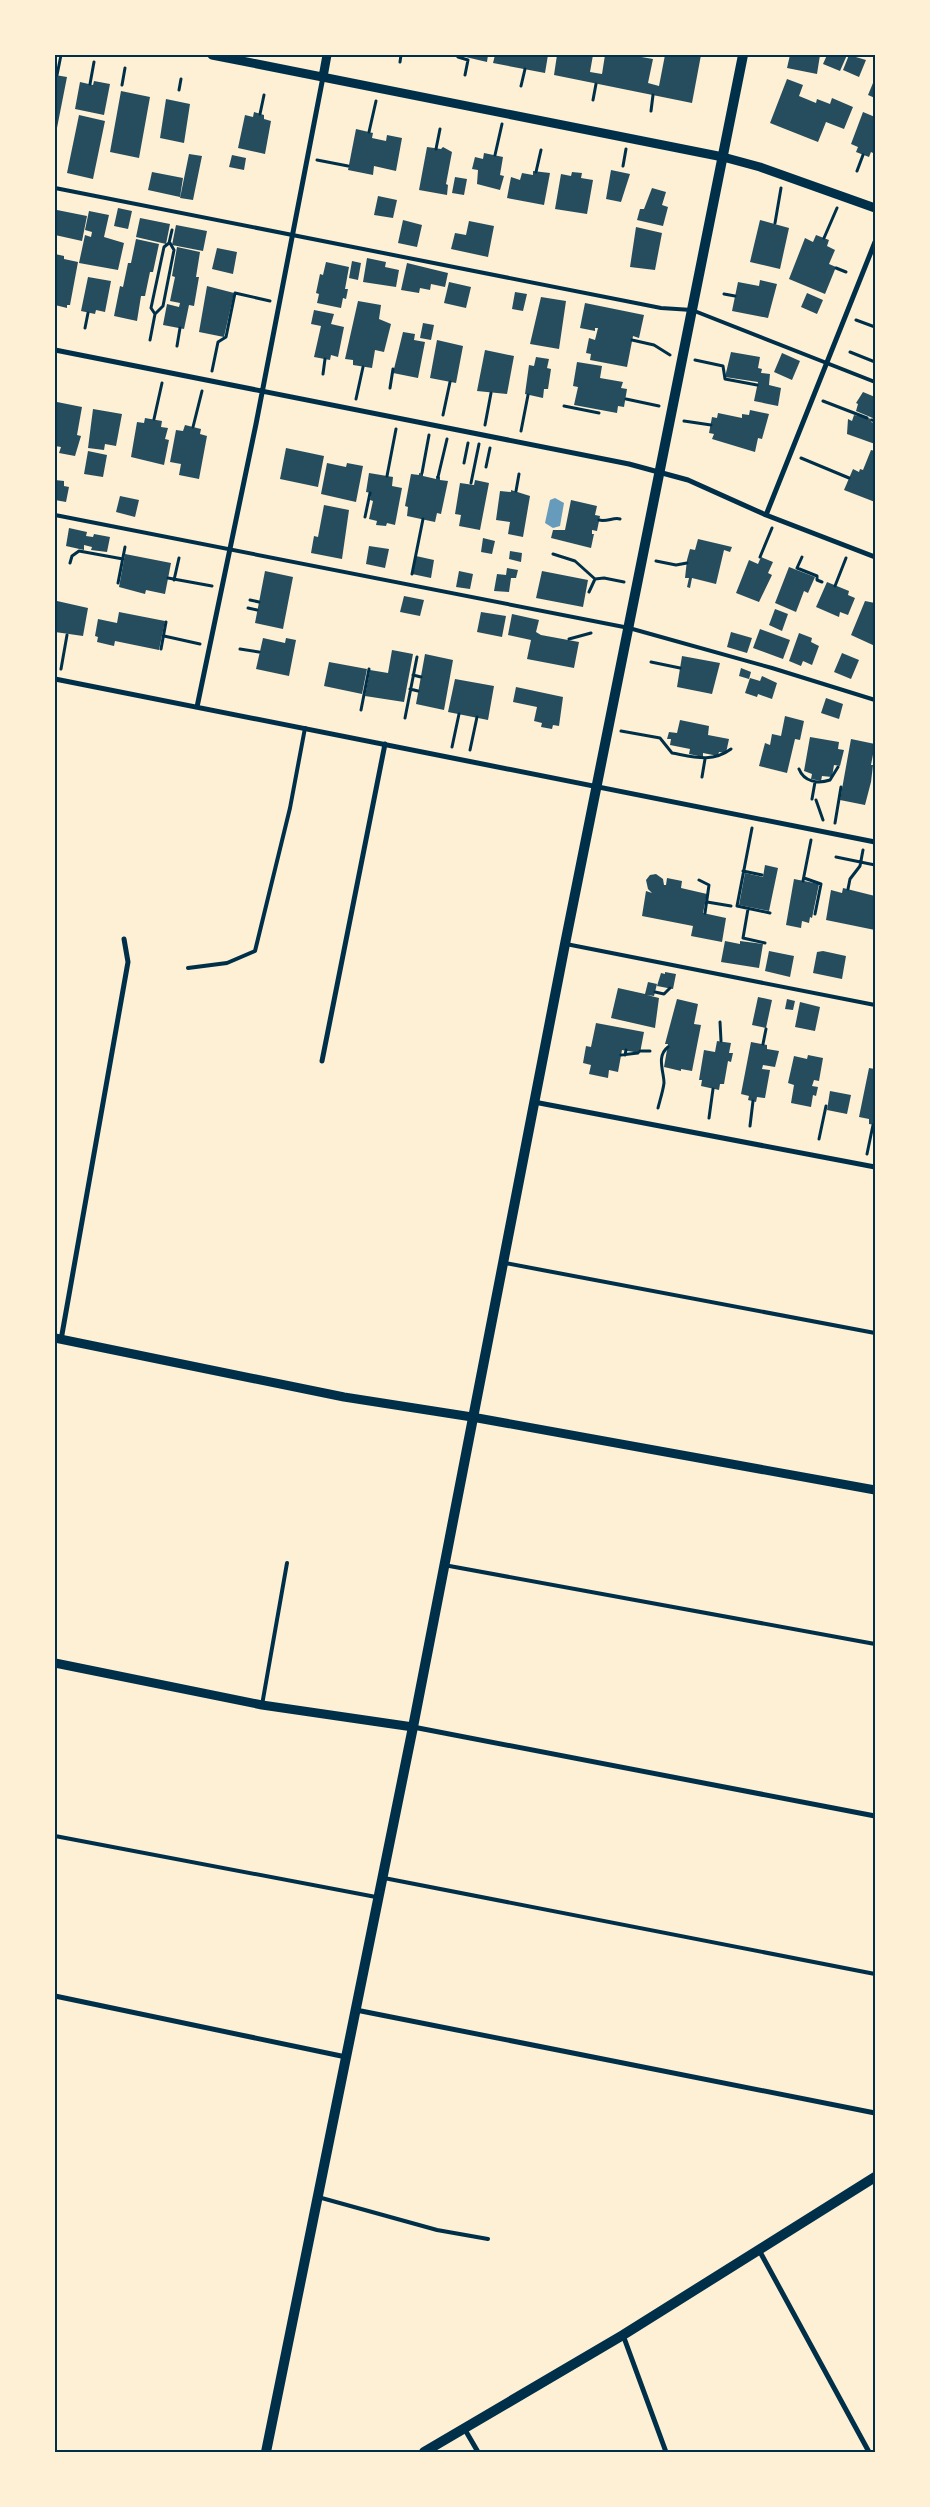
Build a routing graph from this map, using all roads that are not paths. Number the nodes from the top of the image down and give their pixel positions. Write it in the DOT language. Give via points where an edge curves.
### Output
graph roads {
  1 [pos="212,55"];
  2 [pos="327,55"];
  3 [pos="743,55"];
  4 [pos="323,77"];
  5 [pos="723,157"];
  6 [pos="55,188"];
  7 [pos="875,208"];
  8 [pos="292,235"];
  9 [pos="875,242"];
  10 [pos="692,310"];
  11 [pos="55,350"];
  12 [pos="827,363"];
  13 [pos="875,382"];
  14 [pos="262,392"];
  15 [pos="660,473"];
  16 [pos="55,515"];
  17 [pos="766,515"];
  18 [pos="230,550"];
  19 [pos="875,557"];
  20 [pos="629,628"];
  21 [pos="57,680"];
  22 [pos="875,700"];
  23 [pos="197,707"];
  24 [pos="305,728"];
  25 [pos="385,744"];
  26 [pos="596,786"];
  27 [pos="875,842"];
  28 [pos="124,939"];
  29 [pos="564,944"];
  30 [pos="188,968"];
  31 [pos="875,1005"];
  32 [pos="322,1061"];
  33 [pos="533,1102"];
  34 [pos="875,1167"];
  35 [pos="503,1263"];
  36 [pos="875,1333"];
  37 [pos="58,1339"];
  38 [pos="472,1418"];
  39 [pos="875,1490"];
  40 [pos="287,1563"];
  41 [pos="444,1565"];
  42 [pos="875,1644"];
  43 [pos="55,1663"];
  44 [pos="262,1705"];
  45 [pos="414,1727"];
  46 [pos="875,1816"];
  47 [pos="55,1836"];
  48 [pos="383,1878"];
  49 [pos="378,1898"];
  50 [pos="875,1974"];
  51 [pos="55,1996"];
  52 [pos="356,2010"];
  53 [pos="346,2057"];
  54 [pos="875,2114"];
  55 [pos="875,2177"];
  56 [pos="318,2197"];
  57 [pos="488,2239"];
  58 [pos="759,2250"];
  59 [pos="622,2335"];
  60 [pos="464,2427"];
  61 [pos="266,2452"];
  62 [pos="424,2452"];
  63 [pos="478,2452"];
  64 [pos="666,2452"];
  65 [pos="869,2452"];
  1 -- 4 [label="street"];
  2 -- 4 [label="street"];
  3 -- 5 [label="main road"];
  4 -- 5 [label="street"];
  4 -- 8 [label="street"];
  5 -- 7 [label="street" via="809,183"];
  5 -- 10 [label="main road"];
  6 -- 8 [label="lane"];
  8 -- 10 [label="lane" via="661,308"];
  8 -- 14 [label="street"];
  9 -- 12 [label="street"];
  10 -- 12 [label="lane"];
  10 -- 15 [label="main road"];
  11 -- 14 [label="street"];
  12 -- 13 [label="lane"];
  12 -- 17 [label="street"];
  14 -- 15 [label="street" via="629,464"];
  14 -- 18 [label="street"];
  15 -- 17 [label="street" via="688,480"];
  15 -- 20 [label="main road"];
  16 -- 18 [label="lane"];
  17 -- 19 [label="street"];
  18 -- 20 [label="lane"];
  18 -- 23 [label="street"];
  20 -- 22 [label="lane"];
  20 -- 26 [label="main road"];
  21 -- 23 [label="street"];
  23 -- 24 [label="street"];
  24 -- 25 [label="street"];
  24 -- 30 [label="lane" via="290,808 255,951 227,963"];
  25 -- 26 [label="street"];
  25 -- 32 [label="street"];
  26 -- 27 [label="street"];
  26 -- 29 [label="main road"];
  28 -- 37 [label="street" via="128,962"];
  29 -- 31 [label="lane"];
  29 -- 33 [label="main road"];
  33 -- 34 [label="street"];
  33 -- 35 [label="main road"];
  35 -- 36 [label="lane"];
  35 -- 38 [label="main road"];
  37 -- 38 [label="street" via="344,1397"];
  38 -- 39 [label="street"];
  38 -- 41 [label="main road"];
  40 -- 44 [label="lane"];
  41 -- 42 [label="lane"];
  41 -- 45 [label="main road"];
  43 -- 44 [label="street"];
  44 -- 45 [label="street"];
  45 -- 46 [label="street"];
  45 -- 48 [label="main road"];
  47 -- 49 [label="lane"];
  48 -- 49 [label="main road"];
  48 -- 50 [label="lane"];
  49 -- 52 [label="main road"];
  51 -- 53 [label="street"];
  52 -- 53 [label="main road"];
  52 -- 54 [label="street"];
  53 -- 56 [label="main road"];
  55 -- 58 [label="main road"];
  56 -- 57 [label="lane" via="437,2230"];
  56 -- 61 [label="main road"];
  58 -- 59 [label="main road"];
  58 -- 65 [label="street"];
  59 -- 60 [label="main road"];
  59 -- 64 [label="street"];
  60 -- 62 [label="main road"];
  60 -- 63 [label="street"];
}
